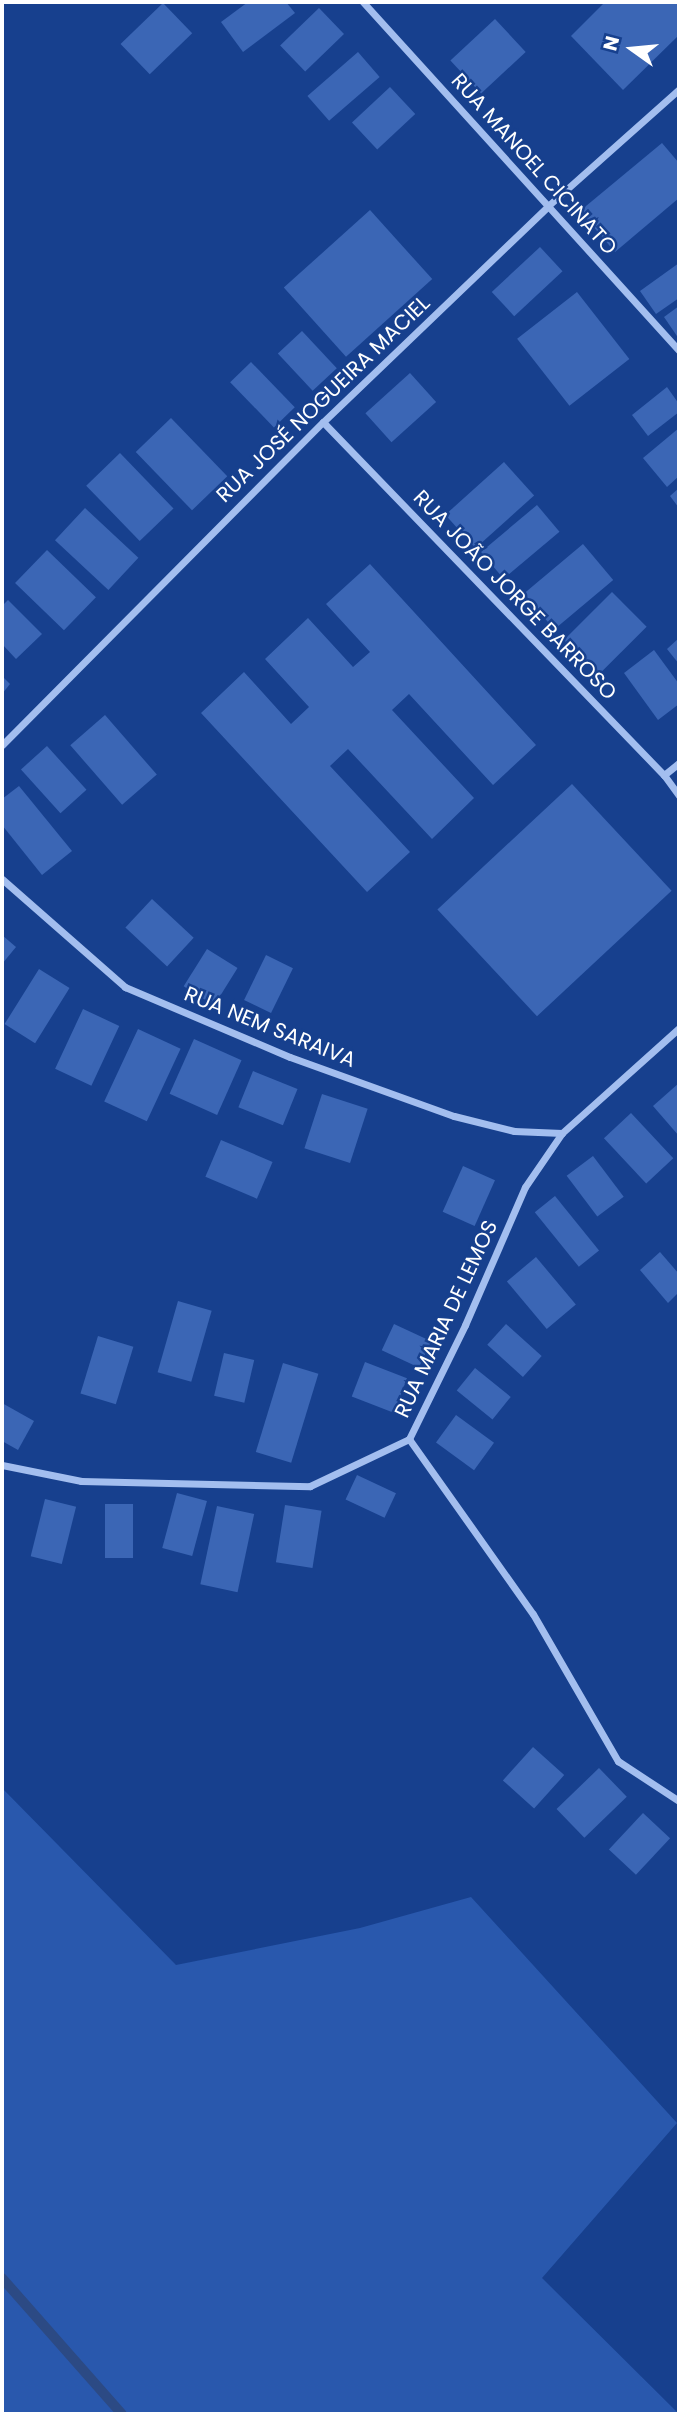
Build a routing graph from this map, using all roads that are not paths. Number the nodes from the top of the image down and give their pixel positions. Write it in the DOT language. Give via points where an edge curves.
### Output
graph roads {
  1 [pos="363,2"];
  2 [pos="679,89"];
  3 [pos="549,205"];
  4 [pos="679,351"];
  5 [pos="323,422"];
  6 [pos="2,745"];
  7 [pos="679,763"];
  8 [pos="664,775"];
  9 [pos="679,796"];
  10 [pos="2,879"];
  11 [pos="679,1028"];
  12 [pos="562,1133"];
  13 [pos="409,1439"];
  14 [pos="2,1465"];
  15 [pos="679,1801"];
  1 -- 3 [label="street, RUA MANOEL CICINATO"];
  2 -- 3 [label="street, RUA JOSÉ NOGUEIRA MACIEL"];
  3 -- 4 [label="street, RUA MANOEL CICINATO"];
  3 -- 5 [label="street, RUA JOSÉ NOGUEIRA MACIEL"];
  5 -- 6 [label="street, RUA JOSÉ NOGUEIRA MACIEL"];
  5 -- 8 [label="street, RUA JOÃO JORGE BARROSO"];
  7 -- 8 [label="street"];
  8 -- 9 [label="street, RUA JOÃO JORGE BARROSO"];
  10 -- 12 [label="street, RUA NEM SARAIVA" via="125,987 290,1057 454,1116 514,1130"];
  11 -- 12 [label="street, RUA MARIA DE LEMOS"];
  12 -- 13 [label="street, RUA MARIA DE LEMOS" via="525,1187"];
  13 -- 14 [label="street, RUA MARIA DE LEMOS" via="310,1486 81,1481"];
  13 -- 15 [label="street" via="533,1614 618,1761"];
}
